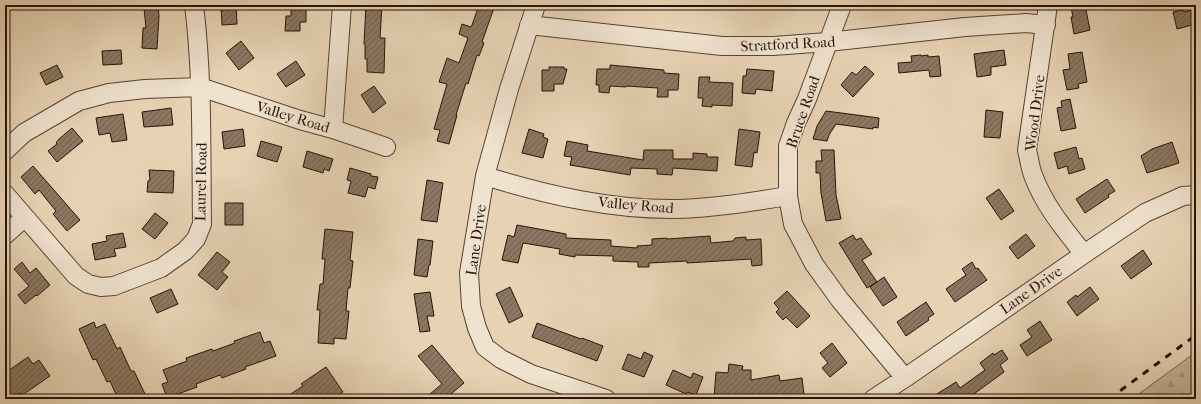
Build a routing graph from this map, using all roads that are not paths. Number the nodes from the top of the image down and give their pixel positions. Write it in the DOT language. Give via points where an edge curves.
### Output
graph roads {
  1 [pos="194,5"];
  2 [pos="342,5"];
  3 [pos="536,5"];
  4 [pos="842,5"];
  5 [pos="1048,5"];
  6 [pos="529,25"];
  7 [pos="1046,25"];
  8 [pos="828,42"];
  9 [pos="200,87"];
  10 [pos="332,129"];
  11 [pos="386,147"];
  12 [pos="5,151"];
  13 [pos="485,176"];
  14 [pos="5,194"];
  15 [pos="1196,195"];
  16 [pos="788,196"];
  17 [pos="24,218"];
  18 [pos="5,235"];
  19 [pos="1084,254"];
  20 [pos="905,378"];
  21 [pos="606,399"];
  22 [pos="873,399"];
  1 -- 9 [label="street, Laurel Road" via="199,44"];
  2 -- 10 [label="street"];
  3 -- 6 [label="street, Lane Drive"];
  4 -- 8 [label="street, Bruce Road"];
  5 -- 7 [label="street, Wood Drive"];
  6 -- 8 [label="street, Stratford Road" via="722,46"];
  6 -- 13 [label="street, Lane Drive"];
  7 -- 8 [label="street, Stratford Road" via="1026,23 965,27"];
  7 -- 19 [label="street, Wood Drive" via="1028,150 1032,173 1042,194 1056,218"];
  8 -- 16 [label="street, Bruce Road" via="788,146"];
  9 -- 10 [label="street, Valley Road"];
  9 -- 12 [label="street" via="109,93 79,101 24,133"];
  9 -- 17 [label="street, Laurel Road" via="202,224 196,239 185,252 161,268 114,286 101,287 88,284 76,276"];
  10 -- 11 [label="street, Valley Road"];
  13 -- 16 [label="street, Valley Road" via="538,191 645,208 713,207"];
  13 -- 21 [label="street, Lane Drive" via="469,273 471,306 485,347 501,359 531,374"];
  14 -- 17 [label="street, Laurel Road"];
  15 -- 19 [label="street, Lane Drive" via="1183,196 1145,213"];
  16 -- 20 [label="street, Bruce Road" via="793,224 814,264 840,300"];
  17 -- 18 [label="street"];
  19 -- 20 [label="street, Lane Drive"];
  20 -- 22 [label="street, Lane Drive"];
}
